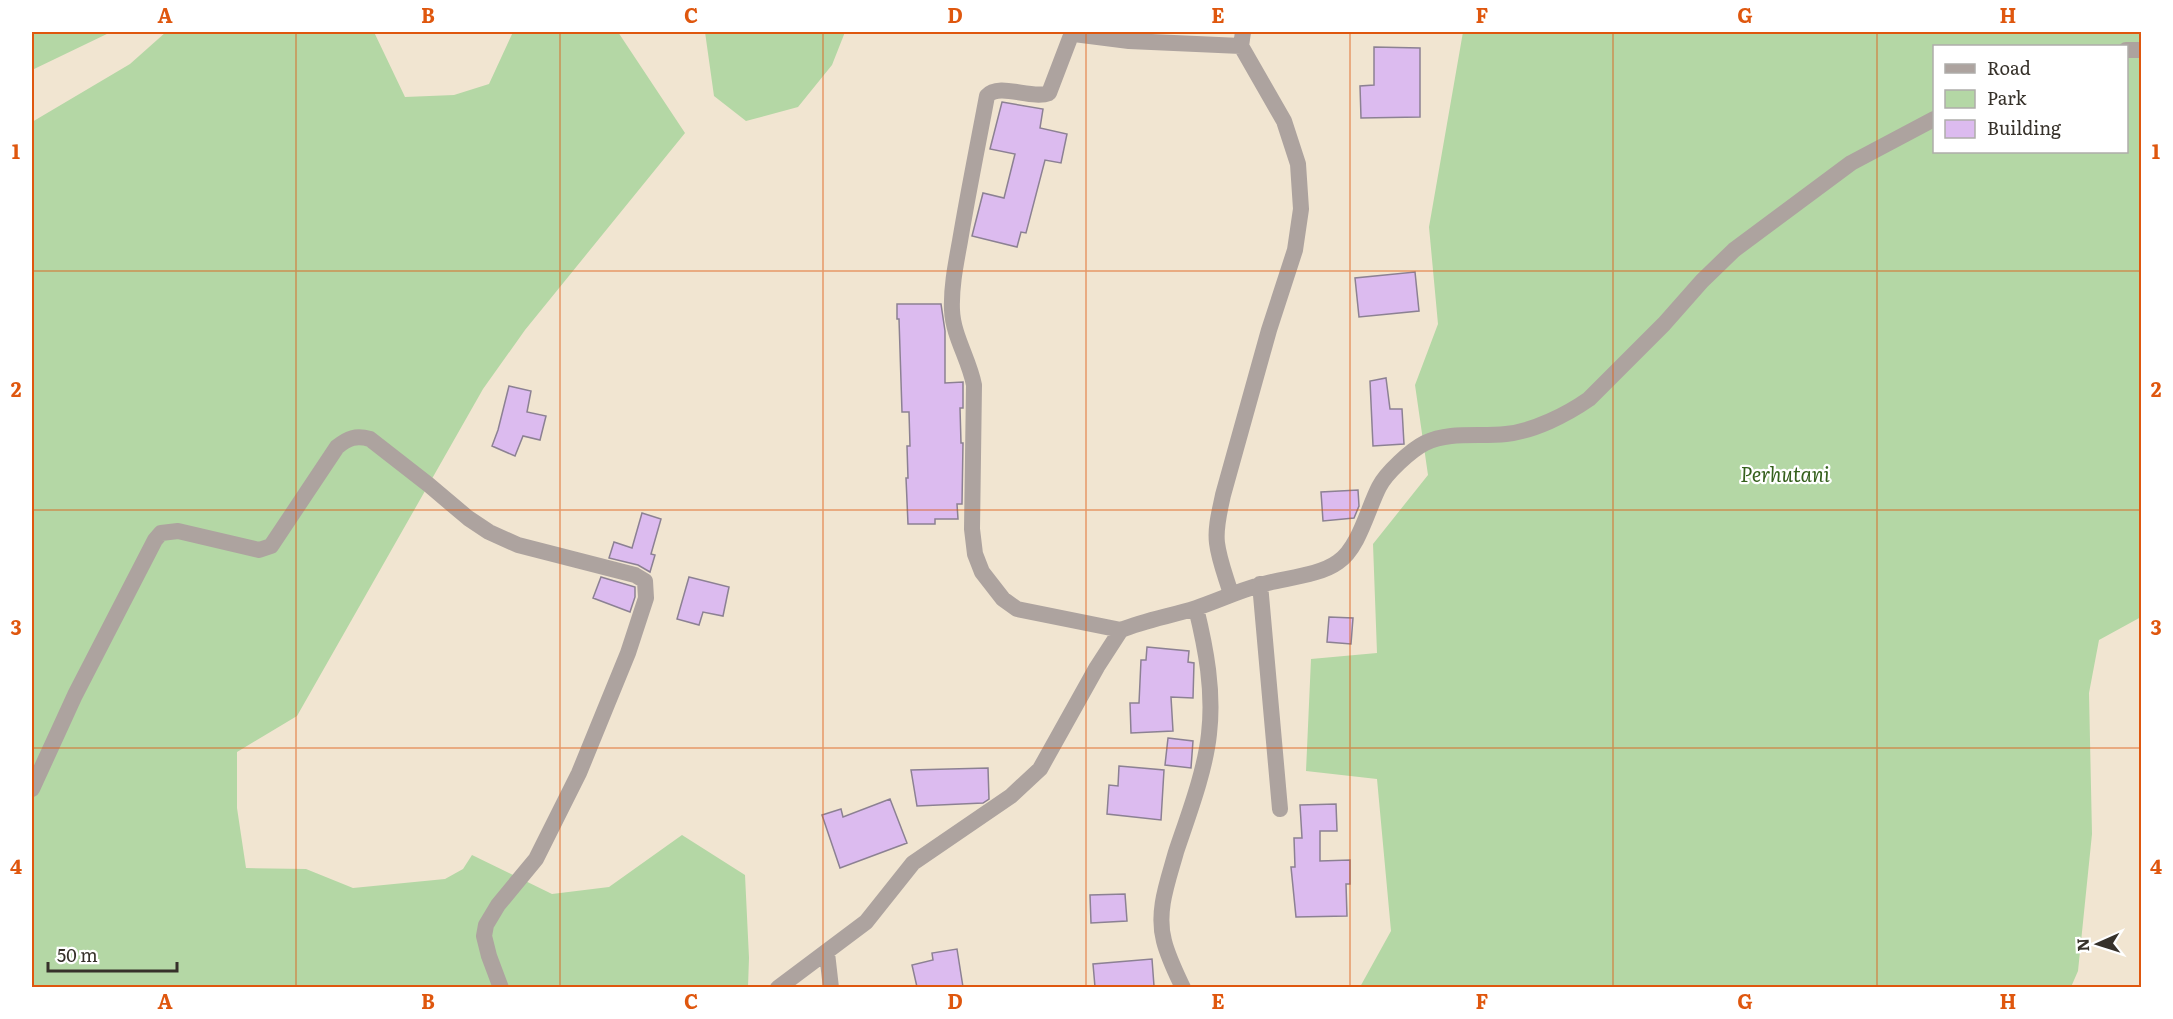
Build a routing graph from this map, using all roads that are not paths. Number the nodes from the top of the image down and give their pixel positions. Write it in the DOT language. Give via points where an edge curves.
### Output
graph roads {
  1 [pos="1242,39"];
  2 [pos="1933,120"];
  3 [pos="1260,585"];
  4 [pos="1231,594"];
  5 [pos="1196,608"];
  6 [pos="1121,630"];
  7 [pos="32,789"];
  8 [pos="1280,810"];
  9 [pos="827,953"];
  10 [pos="501,987"];
  11 [pos="778,987"];
  12 [pos="831,987"];
  13 [pos="1183,987"];
  1 -- 4 [label="street" via="1284,121 1298,164 1301,209 1295,250 1269,330 1218,520 1217,542"];
  1 -- 6 [label="street" via="1129,42 1074,33 1049,93 995,90 987,96 964,214 952,309 974,385 975,554 982,572 1003,599 1017,609"];
  2 -- 3 [label="street" via="1851,163 1734,250 1589,399 1523,431 1455,436 1422,444 1379,486 1367,518 1339,562"];
  3 -- 4 [label="street"];
  3 -- 8 [label="street"];
  4 -- 5 [label="street"];
  5 -- 6 [label="street"];
  5 -- 13 [label="street" via="1207,658 1209,736 1164,894 1161,920 1164,940"];
  6 -- 9 [label="street" via="1040,769 1011,796 913,863 866,922"];
  7 -- 10 [label="street" via="75,695 155,540 162,533 178,531 265,549 271,546 337,447 352,437 370,439 489,532 518,545 635,575 645,581 646,598 628,653 579,773 536,859 486,925 484,936"];
  9 -- 11 [label="street"];
  9 -- 12 [label="street"];
}
